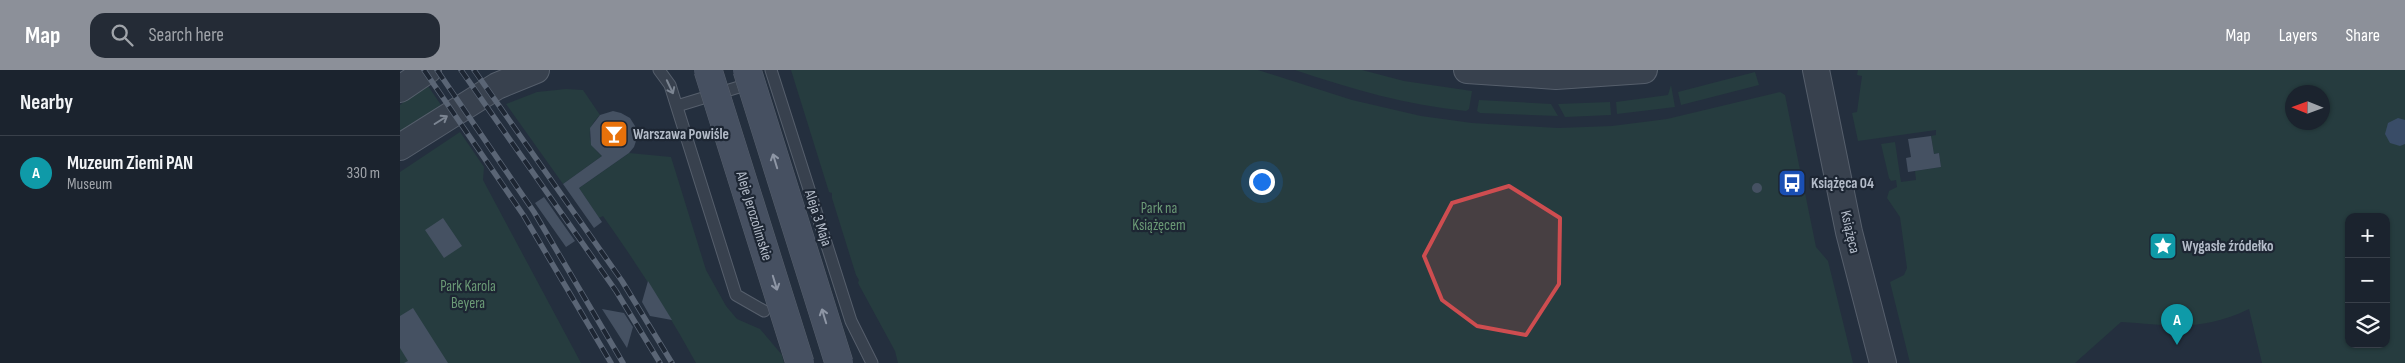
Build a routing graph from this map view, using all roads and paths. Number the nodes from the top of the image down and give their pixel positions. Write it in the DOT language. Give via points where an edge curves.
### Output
graph roads {
  1 [pos="428,70"];
  2 [pos="536,70"];
  3 [pos="659,70"];
  4 [pos="708,70"];
  5 [pos="746,70"];
  6 [pos="1466,70"];
  7 [pos="1644,70"];
  8 [pos="1816,70"];
  9 [pos="772,73"];
  10 [pos="400,89"];
  11 [pos="677,106"];
  12 [pos="400,147"];
  13 [pos="764,311"];
  14 [pos="800,363"];
  15 [pos="839,363"];
  16 [pos="872,363"];
  17 [pos="1883,363"];
  1 -- 10 [label="street"];
  12 -- 2 [label="street, one-way" via="497,86"];
  3 -- 11 [label="lane, one-way" via="670,85"];
  4 -- 14 [label="main road, Aleje Jerozolimskie, one-way, bridge"];
  15 -- 5 [label="main road, one-way, bridge"];
  6 -- 7 [label="street" via="1556,76"];
  8 -- 17 [label="street, Książęca" via="1849,232"];
  9 -- 11 [label="lane"];
  9 -- 16 [label="lane, Aleja 3 Maja" via="851,321"];
  11 -- 13 [label="lane" via="736,295"];
}
